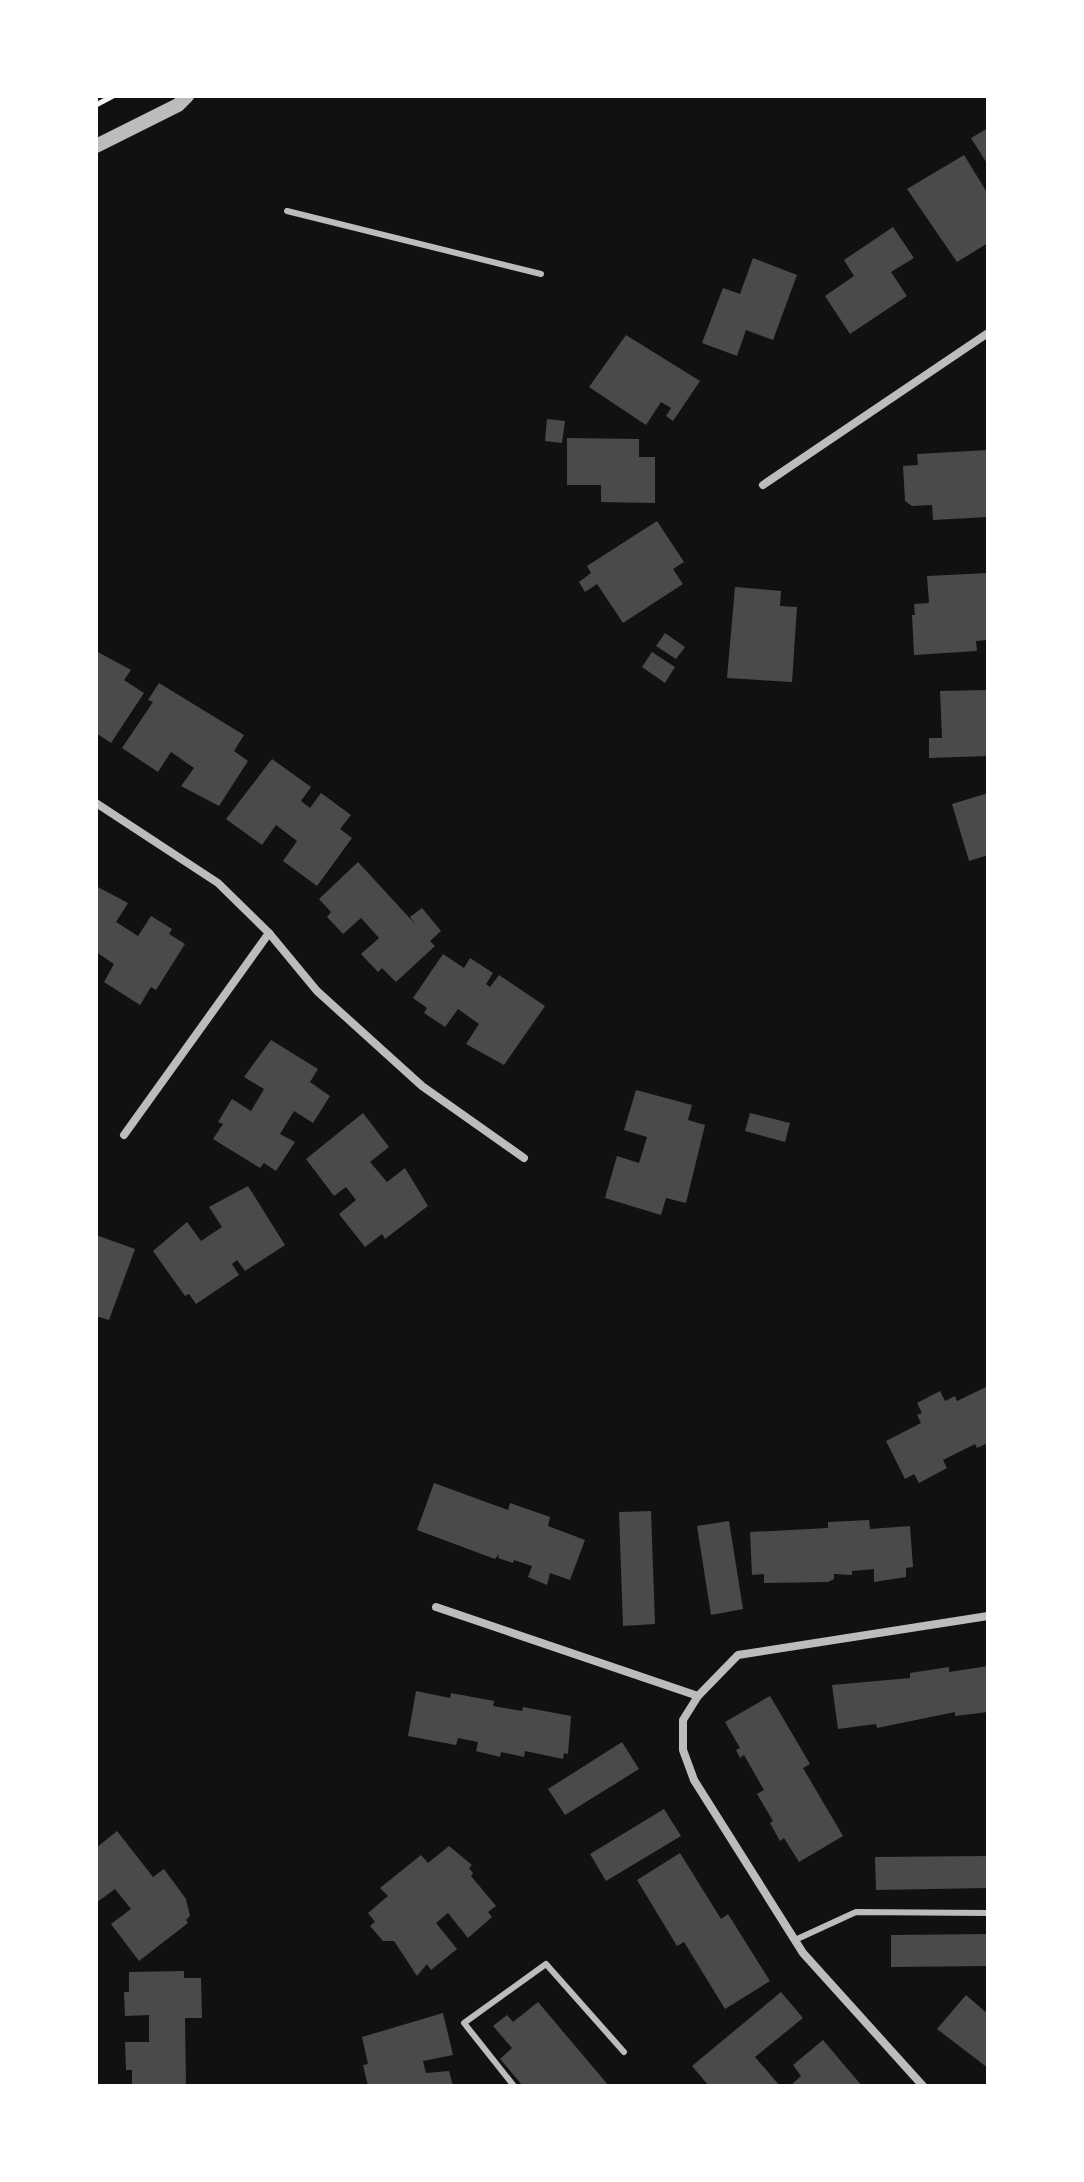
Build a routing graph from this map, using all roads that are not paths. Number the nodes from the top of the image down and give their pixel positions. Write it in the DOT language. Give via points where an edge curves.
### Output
graph roads {
  1 [pos="187,96"];
  2 [pos="96,146"];
  3 [pos="287,211"];
  4 [pos="541,274"];
  5 [pos="988,333"];
  6 [pos="763,485"];
  7 [pos="96,803"];
  8 [pos="269,933"];
  9 [pos="124,1135"];
  10 [pos="524,1158"];
  11 [pos="436,1607"];
  12 [pos="988,1616"];
  13 [pos="698,1696"];
  14 [pos="988,1913"];
  15 [pos="795,1940"];
  16 [pos="624,2052"];
  17 [pos="514,2086"];
  18 [pos="923,2086"];
  1 -- 2 [label="street"];
  3 -- 4 [label="lane"];
  5 -- 6 [label="street"];
  7 -- 8 [label="street" via="218,883"];
  8 -- 9 [label="street"];
  8 -- 10 [label="street" via="317,991 422,1086"];
  11 -- 13 [label="street"];
  12 -- 13 [label="street" via="738,1655"];
  13 -- 15 [label="street" via="683,1720 683,1750 694,1780"];
  14 -- 15 [label="lane" via="856,1912"];
  15 -- 18 [label="street"];
  16 -- 17 [label="lane" via="546,1964 464,2023"];
}
